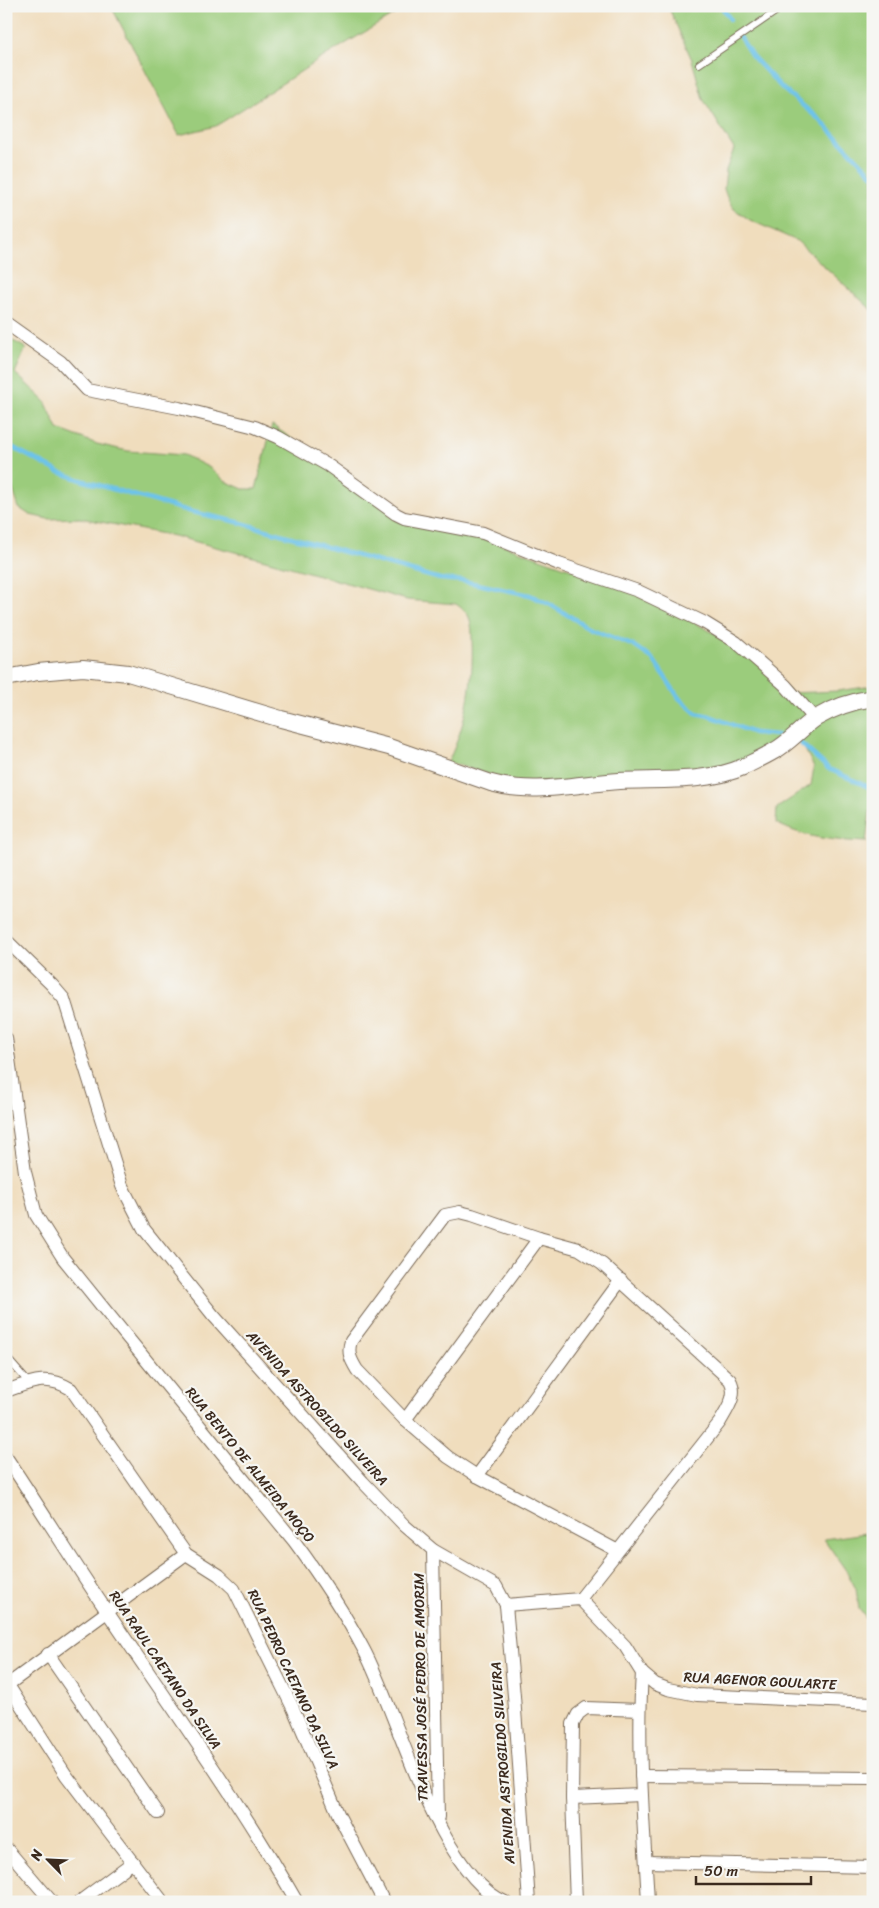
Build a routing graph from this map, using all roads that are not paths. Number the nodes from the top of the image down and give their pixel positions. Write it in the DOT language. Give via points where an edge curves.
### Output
graph roads {
  1 [pos="784,6"];
  2 [pos="699,64"];
  3 [pos="6,323"];
  4 [pos="6,678"];
  5 [pos="873,698"];
  6 [pos="815,719"];
  7 [pos="6,940"];
  8 [pos="6,1038"];
  9 [pos="10,1085"];
  10 [pos="539,1238"];
  11 [pos="621,1280"];
  12 [pos="6,1357"];
  13 [pos="30,1382"];
  14 [pos="6,1391"];
  15 [pos="405,1420"];
  16 [pos="6,1457"];
  17 [pos="478,1476"];
  18 [pos="433,1550"];
  19 [pos="618,1551"];
  20 [pos="186,1554"];
  21 [pos="580,1599"];
  22 [pos="506,1605"];
  23 [pos="107,1612"];
  24 [pos="48,1654"];
  25 [pos="642,1673"];
  26 [pos="7,1684"];
  27 [pos="873,1703"];
  28 [pos="640,1710"];
  29 [pos="641,1776"];
  30 [pos="873,1778"];
  31 [pos="641,1795"];
  32 [pos="572,1798"];
  33 [pos="158,1813"];
  34 [pos="438,1824"];
  35 [pos="6,1848"];
  36 [pos="134,1862"];
  37 [pos="646,1862"];
  38 [pos="873,1867"];
  39 [pos="52,1902"];
  40 [pos="79,1902"];
  41 [pos="163,1902"];
  42 [pos="297,1902"];
  43 [pos="384,1902"];
  44 [pos="505,1902"];
  45 [pos="529,1902"];
  46 [pos="576,1902"];
  47 [pos="648,1902"];
  1 -- 2 [label="lane"];
  3 -- 6 [label="street" via="61,362 88,390 255,427 329,466 404,518 483,533 560,564 638,590 698,619 736,642 785,685"];
  4 -- 6 [label="street" via="83,668 128,672 281,719 389,747 491,783 520,789 710,776 741,768 775,751"];
  5 -- 6 [label="street" via="845,705"];
  7 -- 18 [label="street, AVENIDA ASTROGILDO SILVEIRA" via="64,999 122,1186 144,1229 213,1315 363,1482"];
  8 -- 9 [label="street, RUA BENTO DE ALMEIDA MOÇO"];
  9 -- 34 [label="street, RUA BENTO DE ALMEIDA MOÇO" via="36,1215 63,1258 317,1572 372,1666"];
  10 -- 11 [label="street" via="579,1250"];
  10 -- 15 [label="street"];
  10 -- 15 [label="street" via="460,1212 445,1215 351,1341 349,1355 357,1370"];
  11 -- 17 [label="street"];
  11 -- 19 [label="street" via="730,1380 734,1394 720,1422"];
  12 -- 13 [label="lane"];
  13 -- 14 [label="street"];
  13 -- 20 [label="street, RUA PEDRO CAETANO DA SILVA" via="50,1380 71,1388"];
  15 -- 17 [label="street" via="448,1457"];
  16 -- 23 [label="street, RUA RAUL CAETANO DA SILVA"];
  17 -- 19 [label="street"];
  18 -- 22 [label="street, AVENIDA ASTROGILDO SILVEIRA" via="496,1586"];
  18 -- 34 [label="street, TRAVESSA JOSÉ PEDRO DE AMORIM"];
  19 -- 21 [label="street"];
  20 -- 23 [label="street"];
  20 -- 43 [label="street, RUA PEDRO CAETANO DA SILVA" via="219,1574 234,1589 293,1708 339,1816"];
  21 -- 22 [label="street"];
  21 -- 25 [label="street, RUA AGENOR GOULARTE" via="625,1646"];
  22 -- 45 [label="street, AVENIDA ASTROGILDO SILVEIRA"];
  23 -- 24 [label="street"];
  23 -- 42 [label="street, RUA RAUL CAETANO DA SILVA" via="268,1851"];
  24 -- 26 [label="street"];
  24 -- 33 [label="street"];
  25 -- 27 [label="street, RUA AGENOR GOULARTE" via="655,1684 682,1693"];
  25 -- 28 [label="street"];
  26 -- 36 [label="street" via="66,1775"];
  28 -- 29 [label="street"];
  28 -- 32 [label="street" via="586,1708 578,1714 574,1724"];
  29 -- 30 [label="street"];
  29 -- 31 [label="street"];
  31 -- 32 [label="street"];
  31 -- 37 [label="street"];
  32 -- 46 [label="street"];
  34 -- 44 [label="street, RUA BENTO DE ALMEIDA MOÇO" via="467,1873"];
  35 -- 39 [label="street"];
  36 -- 40 [label="street"];
  36 -- 41 [label="street"];
  37 -- 38 [label="street"];
  37 -- 47 [label="street"];
}
